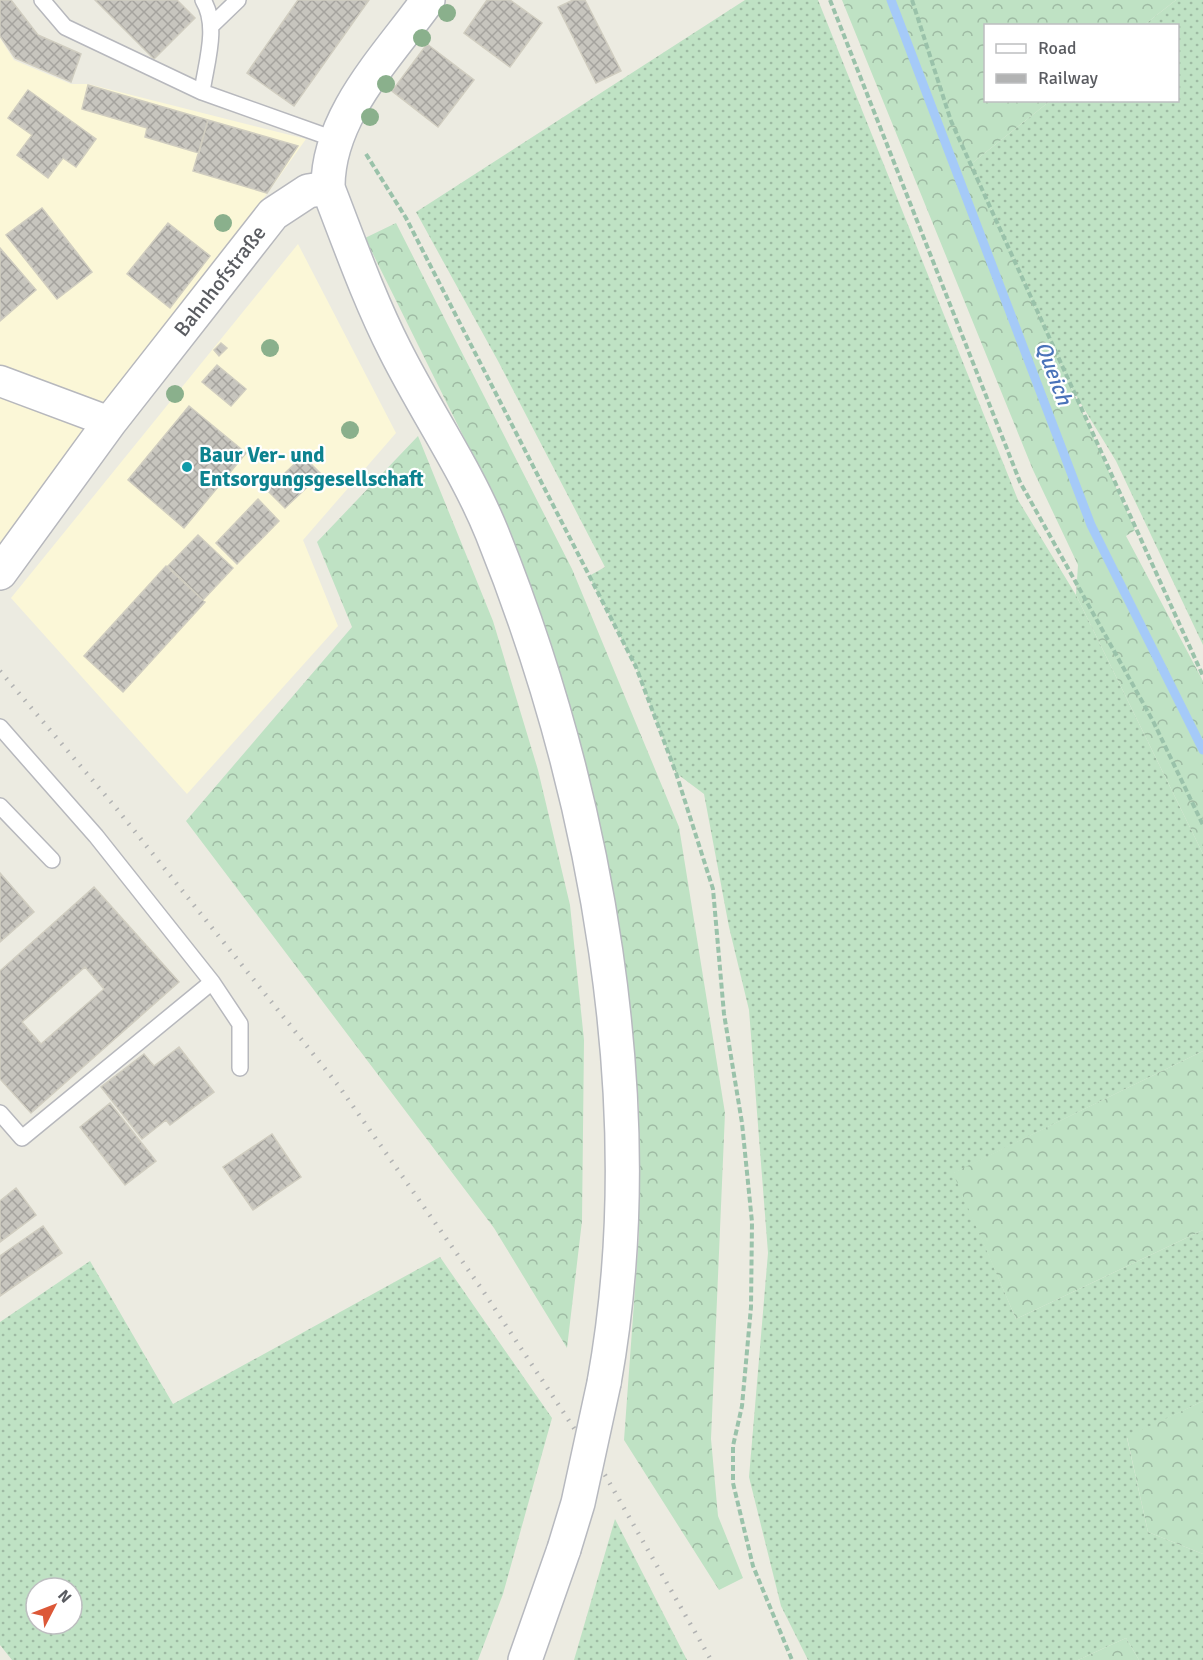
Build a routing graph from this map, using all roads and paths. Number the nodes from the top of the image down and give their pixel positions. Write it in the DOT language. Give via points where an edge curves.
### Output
graph roads {
  1 [pos="42,0"];
  2 [pos="202,0"];
  3 [pos="238,0"];
  4 [pos="830,0"];
  5 [pos="912,0"];
  6 [pos="426,1"];
  7 [pos="211,26"];
  8 [pos="202,92"];
  9 [pos="339,128"];
  10 [pos="328,188"];
  11 [pos="0,381"];
  12 [pos="110,422"];
  13 [pos="0,573"];
  14 [pos="1203,675"];
  15 [pos="0,727"];
  16 [pos="0,806"];
  17 [pos="1203,825"];
  18 [pos="52,860"];
  19 [pos="212,982"];
  20 [pos="240,1068"];
  21 [pos="0,1113"];
  22 [pos="525,1660"];
  23 [pos="792,1660"];
  1 -- 8 [label="lane" via="65,27"];
  2 -- 7 [label="lane" via="210,12"];
  3 -- 7 [label="lane"];
  4 -- 17 [label="path" via="1020,482 1153,721"];
  5 -- 14 [label="path" via="951,121"];
  6 -- 9 [label="main road"];
  7 -- 8 [label="lane"];
  8 -- 9 [label="lane"];
  9 -- 10 [label="main road" via="328,162"];
  9 -- 23 [label="path" via="405,218 636,667 676,772 713,890 724,1014 742,1123 752,1222 751,1307 742,1406 733,1446 733,1483 753,1566"];
  10 -- 12 [label="main road, Bahnhofstraße" via="308,191 273,214"];
  10 -- 22 [label="main road, bridge" via="395,349 457,458 491,531 529,633 559,730 582,827 615,1032 622,1195 616,1318 590,1454 564,1549"];
  11 -- 12 [label="street"];
  12 -- 13 [label="main road, Bahnhofstraße"];
  15 -- 19 [label="lane" via="89,828"];
  16 -- 18 [label="lane"];
  19 -- 20 [label="lane" via="240,1024"];
  19 -- 21 [label="lane" via="22,1138"];
}
